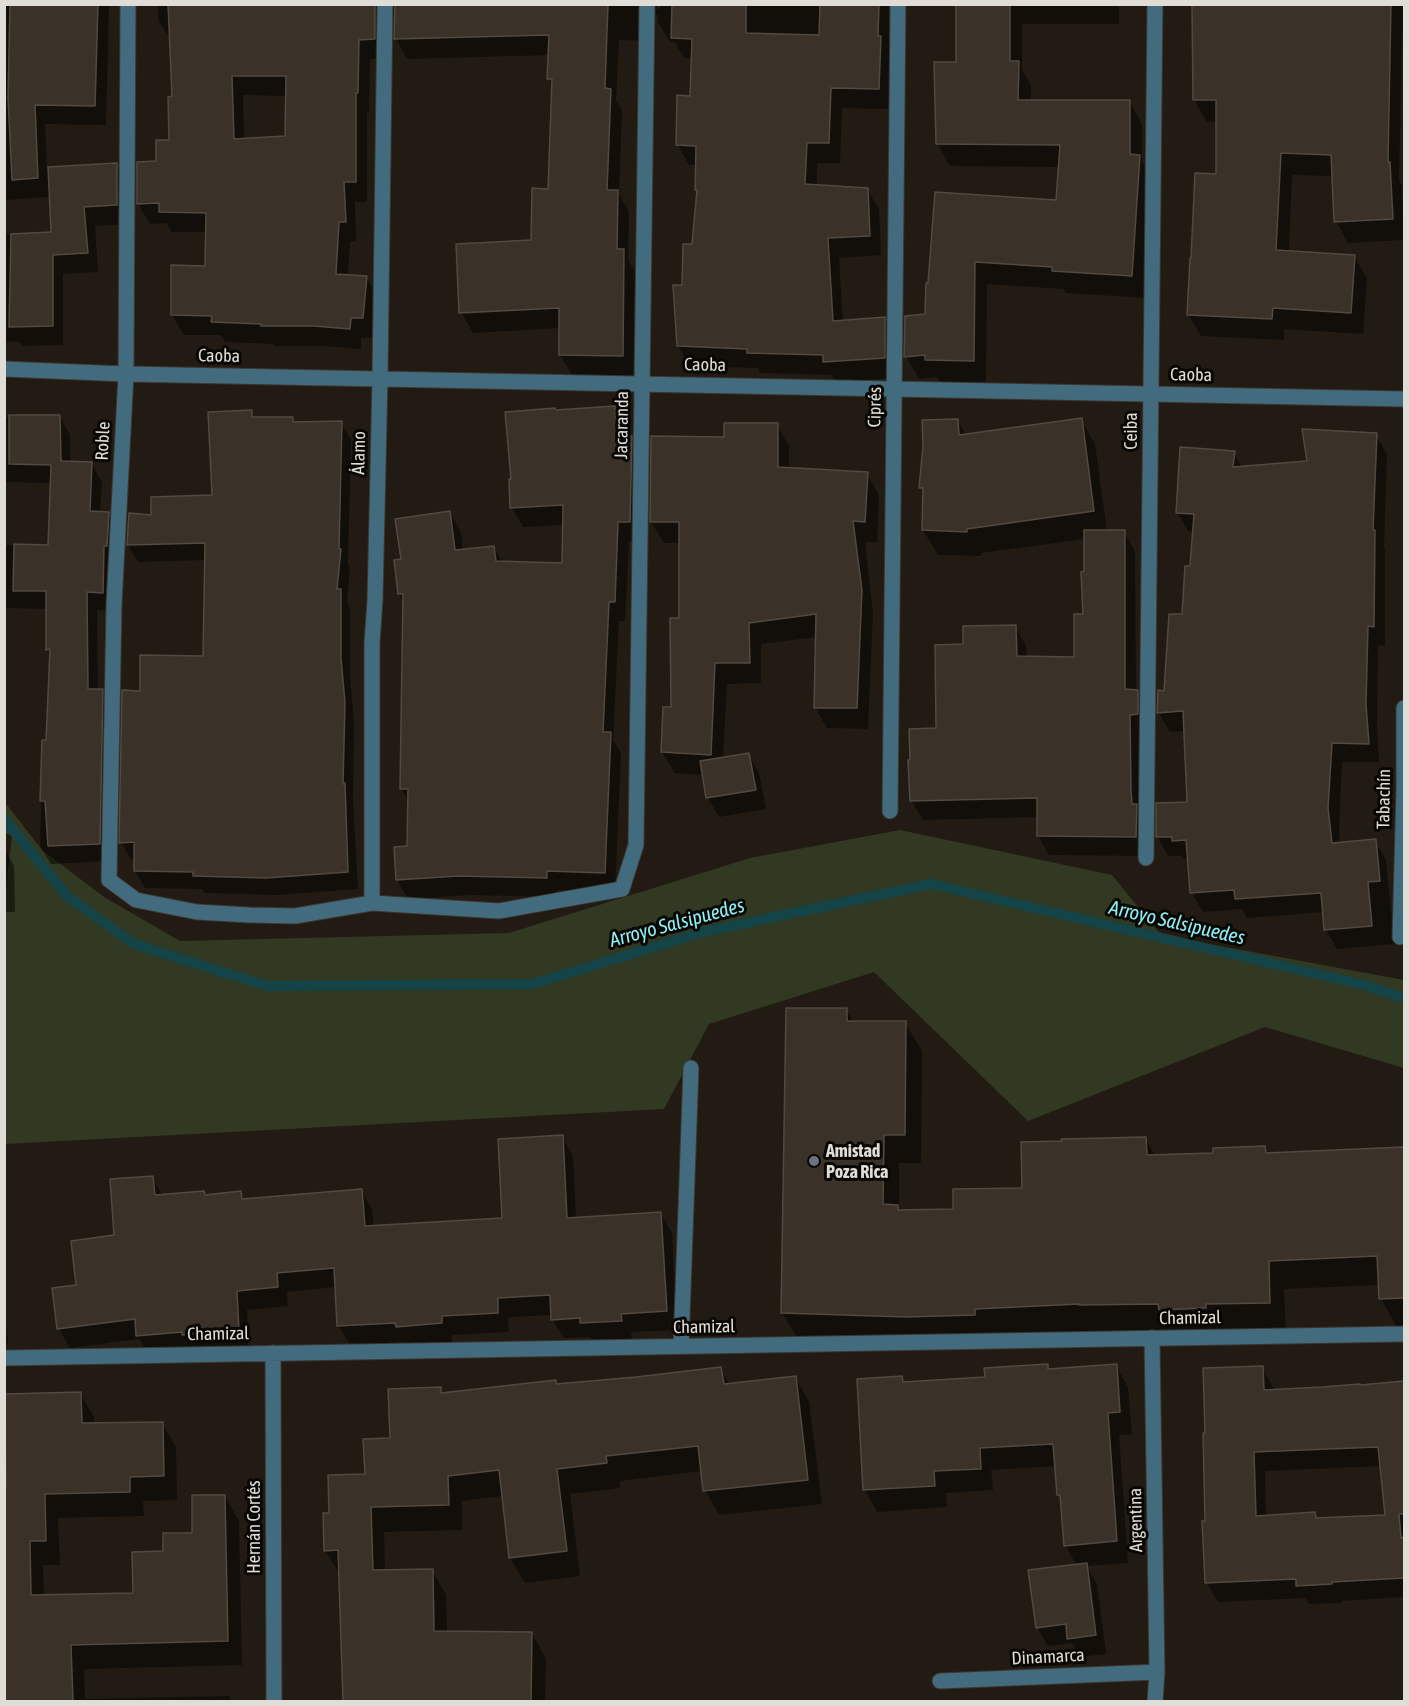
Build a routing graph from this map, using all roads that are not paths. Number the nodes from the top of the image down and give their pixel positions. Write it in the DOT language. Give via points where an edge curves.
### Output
graph roads {
  1 [pos="128,4"];
  2 [pos="385,4"];
  3 [pos="647,4"];
  4 [pos="898,4"];
  5 [pos="1155,4"];
  6 [pos="4,369"];
  7 [pos="126,374"];
  8 [pos="380,378"];
  9 [pos="642,384"];
  10 [pos="894,388"];
  11 [pos="1151,393"];
  12 [pos="1404,399"];
  13 [pos="1404,708"];
  14 [pos="890,811"];
  15 [pos="1146,858"];
  16 [pos="1403,891"];
  17 [pos="372,903"];
  18 [pos="1400,937"];
  19 [pos="691,1068"];
  20 [pos="1404,1334"];
  21 [pos="1152,1338"];
  22 [pos="681,1346"];
  23 [pos="273,1353"];
  24 [pos="4,1358"];
  25 [pos="1157,1672"];
  26 [pos="940,1682"];
  27 [pos="274,1701"];
  28 [pos="1155,1701"];
  1 -- 7 [label="street, Roble"];
  2 -- 8 [label="street, Álamo"];
  3 -- 9 [label="street, Jacaranda"];
  4 -- 10 [label="street, Ciprés"];
  5 -- 11 [label="street, Ceiba"];
  6 -- 7 [label="street, Caoba"];
  7 -- 8 [label="street, Caoba"];
  7 -- 17 [label="street, Roble" via="114,605 109,880 136,900 197,912 295,916"];
  8 -- 9 [label="street, Caoba"];
  8 -- 17 [label="street, Álamo" via="372,644"];
  9 -- 10 [label="street, Caoba"];
  9 -- 17 [label="street, Jacaranda" via="636,845 622,889 500,910"];
  10 -- 11 [label="street, Caoba"];
  10 -- 14 [label="street, Ciprés"];
  11 -- 12 [label="street, Caoba"];
  11 -- 15 [label="street, Ceiba"];
  13 -- 16 [label="street, Tabachín"];
  16 -- 18 [label="street, Tabachín"];
  19 -- 22 [label="street"];
  20 -- 21 [label="street, Chamizal"];
  21 -- 22 [label="street, Chamizal"];
  21 -- 25 [label="street, Argentina"];
  22 -- 23 [label="street, Chamizal"];
  23 -- 24 [label="street, Chamizal"];
  23 -- 27 [label="street, Hernán Cortés"];
  25 -- 26 [label="street, Dinamarca"];
  25 -- 28 [label="street, Argentina"];
}
